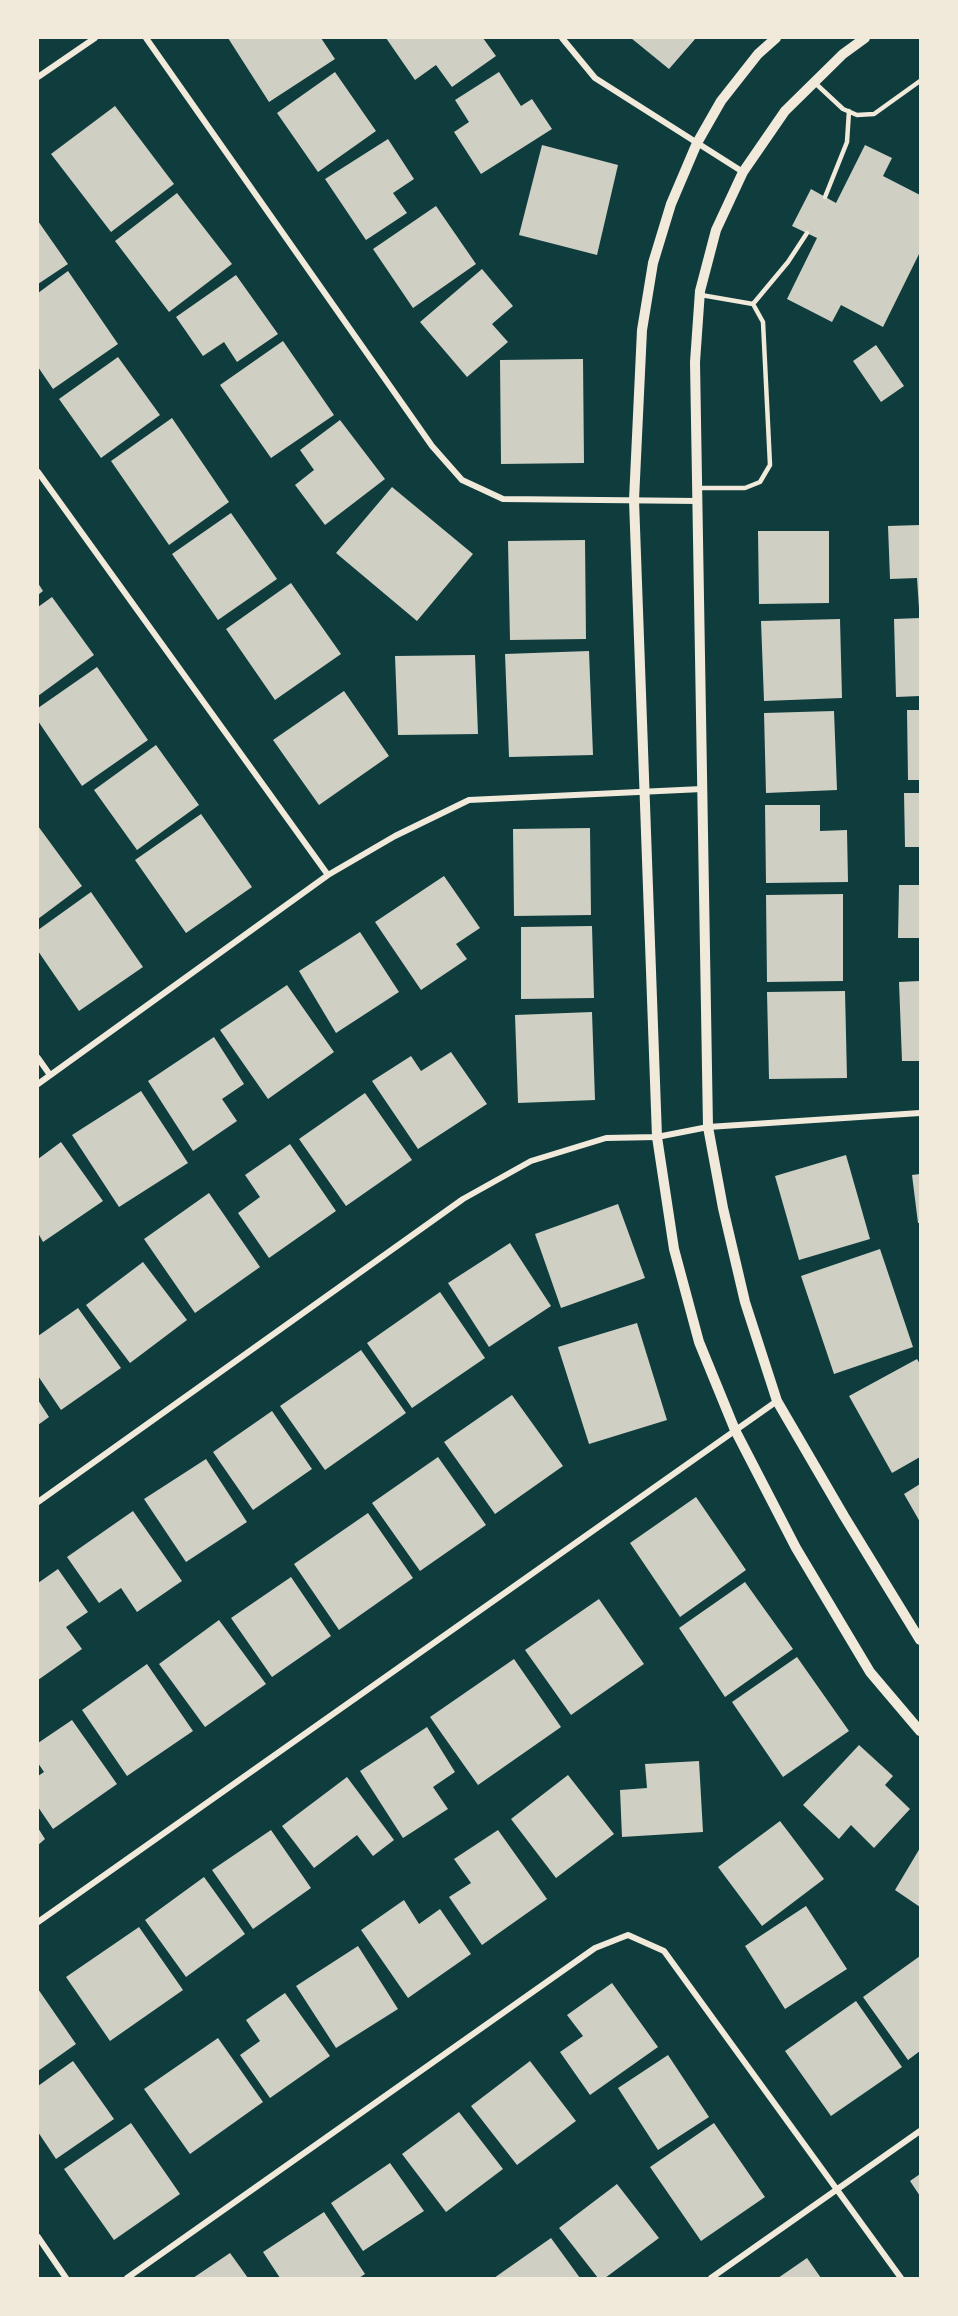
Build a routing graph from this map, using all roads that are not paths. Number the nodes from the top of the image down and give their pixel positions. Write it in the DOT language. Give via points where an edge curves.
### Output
graph roads {
  1 [pos="95,38"];
  2 [pos="146,38"];
  3 [pos="562,38"];
  4 [pos="776,38"];
  5 [pos="865,38"];
  6 [pos="38,78"];
  7 [pos="921,81"];
  8 [pos="814,82"];
  9 [pos="849,111"];
  10 [pos="697,142"];
  11 [pos="743,172"];
  12 [pos="825,197"];
  13 [pos="807,233"];
  14 [pos="700,295"];
  15 [pos="753,304"];
  16 [pos="38,472"];
  17 [pos="697,488"];
  18 [pos="634,500"];
  19 [pos="698,501"];
  20 [pos="702,789"];
  21 [pos="646,791"];
  22 [pos="328,875"];
  23 [pos="38,1058"];
  24 [pos="50,1075"];
  25 [pos="38,1084"];
  26 [pos="921,1113"];
  27 [pos="708,1127"];
  28 [pos="657,1137"];
  29 [pos="777,1401"];
  30 [pos="735,1430"];
  31 [pos="38,1502"];
  32 [pos="921,1640"];
  33 [pos="921,1731"];
  34 [pos="38,1922"];
  35 [pos="921,2131"];
  36 [pos="836,2190"];
  37 [pos="38,2237"];
  38 [pos="66,2278"];
  39 [pos="127,2278"];
  40 [pos="711,2278"];
  41 [pos="900,2278"];
  1 -- 6 [label="street"];
  2 -- 18 [label="street" via="432,446 462,480 503,499"];
  3 -- 10 [label="street" via="595,78"];
  4 -- 10 [label="street" via="758,54 721,101"];
  5 -- 8 [label="street"];
  7 -- 9 [label="lane" via="874,114 857,115"];
  8 -- 9 [label="lane"];
  8 -- 11 [label="street" via="786,111"];
  9 -- 12 [label="lane" via="847,142"];
  10 -- 11 [label="street"];
  10 -- 18 [label="street" via="670,204 653,263 642,330"];
  11 -- 14 [label="street" via="716,230"];
  13 -- 15 [label="lane"];
  14 -- 15 [label="lane"];
  14 -- 17 [label="street" via="695,362"];
  15 -- 17 [label="lane" via="763,322 770,465 760,482 745,488"];
  16 -- 22 [label="street"];
  17 -- 19 [label="street"];
  18 -- 19 [label="street"];
  18 -- 21 [label="street"];
  19 -- 20 [label="street"];
  20 -- 21 [label="street"];
  20 -- 27 [label="street"];
  21 -- 22 [label="street" via="469,800"];
  21 -- 28 [label="street"];
  22 -- 24 [label="street"];
  23 -- 24 [label="street"];
  24 -- 25 [label="street"];
  26 -- 27 [label="street"];
  27 -- 28 [label="street"];
  27 -- 29 [label="street" via="746,1302"];
  28 -- 30 [label="street" via="674,1249 699,1342"];
  28 -- 31 [label="street" via="606,1138 531,1161 464,1199"];
  29 -- 30 [label="street"];
  29 -- 32 [label="street"];
  30 -- 33 [label="street" via="796,1548 870,1672"];
  30 -- 34 [label="street"];
  35 -- 36 [label="street"];
  36 -- 39 [label="street" via="664,1951 628,1935 595,1948"];
  36 -- 40 [label="street"];
  36 -- 41 [label="street"];
  37 -- 38 [label="street"];
}
